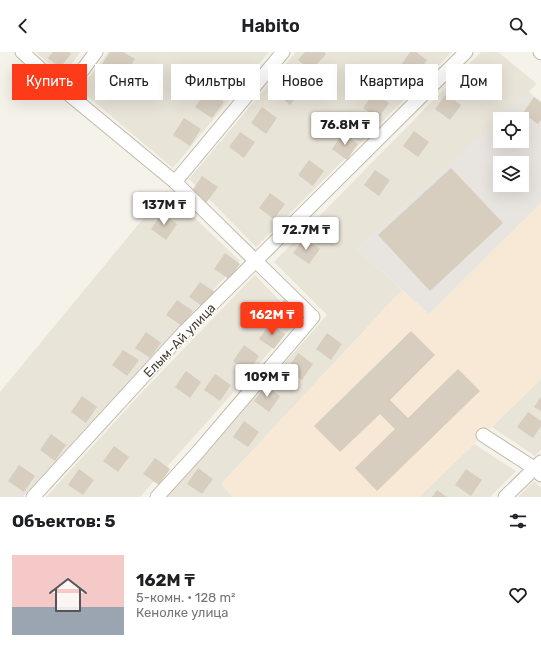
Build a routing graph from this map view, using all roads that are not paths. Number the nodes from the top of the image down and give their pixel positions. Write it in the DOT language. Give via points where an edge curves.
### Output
graph roads {
  1 [pos="22,52"];
  2 [pos="96,52"];
  3 [pos="283,52"];
  4 [pos="466,52"];
  5 [pos="35,64"];
  6 [pos="87,64"];
  7 [pos="76,100"];
  8 [pos="175,182"];
  9 [pos="256,261"];
  10 [pos="483,435"];
  11 [pos="539,469"];
  12 [pos="33,497"];
  13 [pos="157,497"];
  14 [pos="505,497"];
  1 -- 5 [label="street"];
  2 -- 6 [label="street"];
  3 -- 8 [label="street"];
  4 -- 9 [label="street, Елым-Ай улица"];
  7 -- 8 [label="street"];
  8 -- 9 [label="street"];
  9 -- 12 [label="street, Елым-Ай улица" via="185,331"];
  9 -- 13 [label="street" via="313,317"];
  10 -- 11 [label="street"];
  11 -- 14 [label="street"];
}
